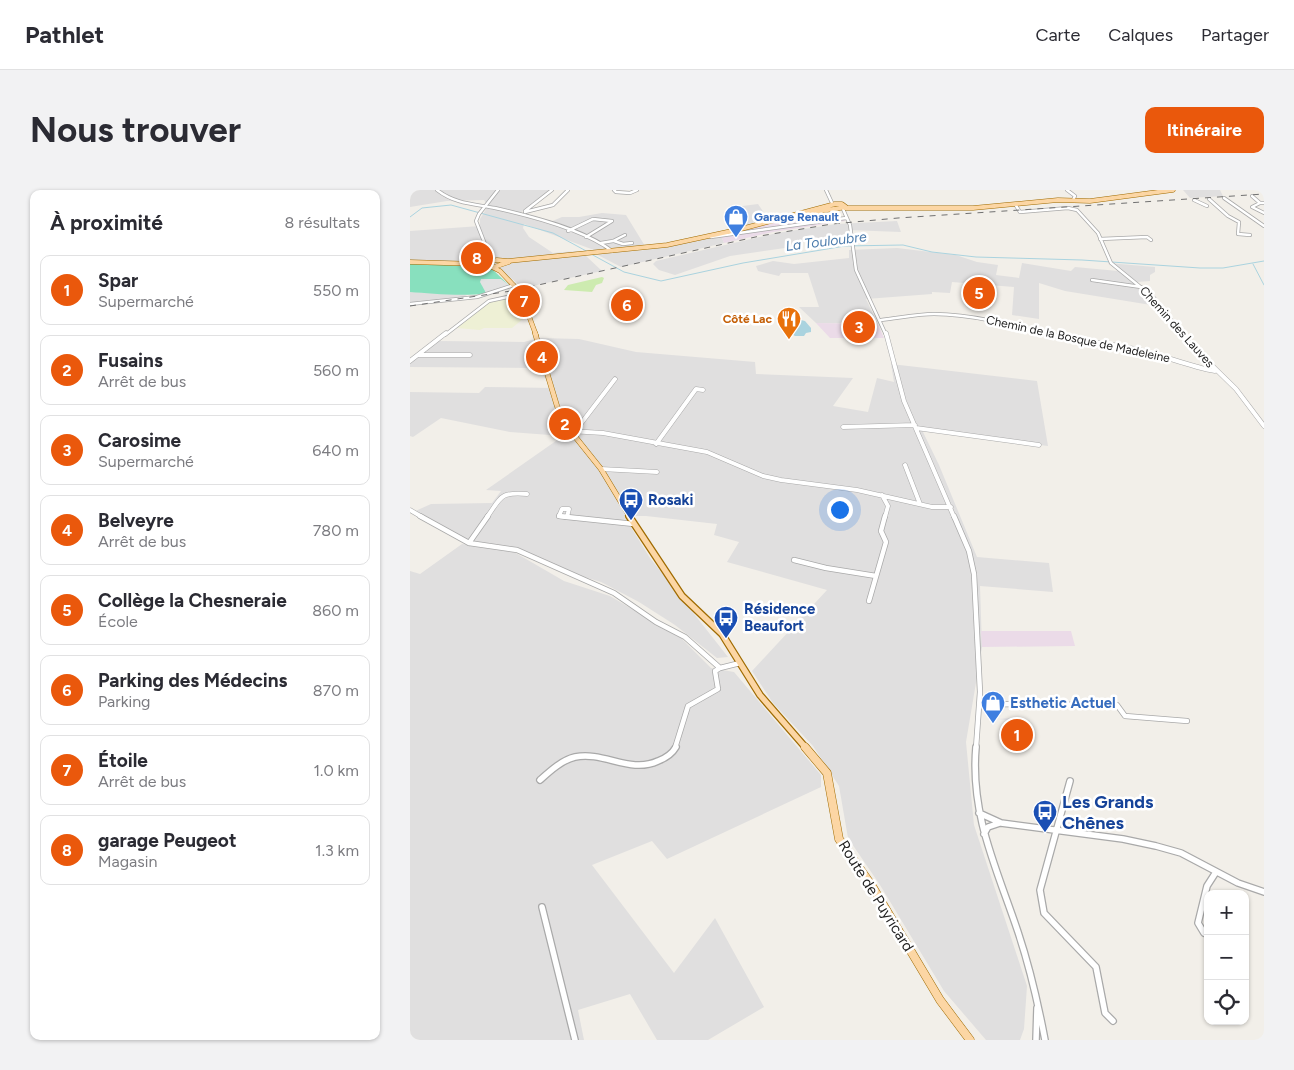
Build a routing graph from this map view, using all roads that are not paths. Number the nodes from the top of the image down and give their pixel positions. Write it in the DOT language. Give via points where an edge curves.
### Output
graph roads {
  1 [pos="437,190"];
  2 [pos="498,190"];
  3 [pos="552,190"];
  4 [pos="568,190"];
  5 [pos="637,190"];
  6 [pos="826,190"];
  7 [pos="1067,190"];
  8 [pos="1174,190"];
  9 [pos="615,191"];
  10 [pos="1164,191"];
  11 [pos="829,194"];
  12 [pos="1252,196"];
  13 [pos="1224,198"];
  14 [pos="1209,199"];
  15 [pos="1072,200"];
  16 [pos="1194,200"];
  17 [pos="1262,203"];
  18 [pos="1015,204"];
  19 [pos="1207,206"];
  20 [pos="839,207"];
  21 [pos="482,210"];
  22 [pos="524,213"];
  23 [pos="1264,214"];
  24 [pos="847,219"];
  25 [pos="1264,226"];
  26 [pos="568,231"];
  27 [pos="742,231"];
  28 [pos="624,235"];
  29 [pos="1250,235"];
  30 [pos="586,237"];
  31 [pos="1100,239"];
  32 [pos="1151,240"];
  33 [pos="613,241"];
  34 [pos="601,243"];
  35 [pos="632,243"];
  36 [pos="612,251"];
  37 [pos="410,262"];
  38 [pos="501,262"];
  39 [pos="489,263"];
  40 [pos="499,271"];
  41 [pos="1092,280"];
  42 [pos="514,286"];
  43 [pos="1142,287"];
  44 [pos="519,292"];
  45 [pos="410,304"];
  46 [pos="881,320"];
  47 [pos="418,355"];
  48 [pos="470,356"];
  49 [pos="410,361"];
  50 [pos="1215,370"];
  51 [pos="615,379"];
  52 [pos="703,390"];
  53 [pos="915,426"];
  54 [pos="1264,426"];
  55 [pos="844,427"];
  56 [pos="573,431"];
  57 [pos="656,444"];
  58 [pos="1039,445"];
  59 [pos="905,464"];
  60 [pos="601,469"];
  61 [pos="658,472"];
  62 [pos="527,494"];
  63 [pos="882,495"];
  64 [pos="920,504"];
  65 [pos="951,507"];
  66 [pos="410,510"];
  67 [pos="567,517"];
  68 [pos="634,524"];
  69 [pos="470,543"];
  70 [pos="794,560"];
  71 [pos="876,576"];
  72 [pos="868,601"];
  73 [pos="740,663"];
  74 [pos="720,668"];
  75 [pos="980,704"];
  76 [pos="1187,721"];
  77 [pos="540,780"];
  78 [pos="1070,781"];
  79 [pos="979,813"];
  80 [pos="1001,823"];
  81 [pos="1055,831"];
  82 [pos="984,834"];
  83 [pos="1216,872"];
  84 [pos="1206,890"];
  85 [pos="1264,892"];
  86 [pos="1204,898"];
  87 [pos="542,907"];
  88 [pos="1204,932"];
  89 [pos="1037,996"];
  90 [pos="1113,1021"];
  91 [pos="575,1040"];
  92 [pos="970,1040"];
  93 [pos="1036,1040"];
  94 [pos="1045,1040"];
  1 -- 21 [label="street"];
  2 -- 21 [label="street"];
  3 -- 22 [label="street"];
  4 -- 22 [label="street" via="553,206"];
  5 -- 9 [label="street" via="630,193"];
  6 -- 11 [label="street"];
  7 -- 15 [label="street" via="1074,196"];
  8 -- 10 [label="main road"];
  10 -- 15 [label="main road" via="1090,201"];
  11 -- 20 [label="street"];
  11 -- 20 [label="street"];
  12 -- 17 [label="street"];
  13 -- 25 [label="street"];
  14 -- 29 [label="street" via="1239,222 1238,234"];
  15 -- 18 [label="main road"];
  16 -- 19 [label="street"];
  17 -- 23 [label="street" via="1252,207"];
  18 -- 20 [label="main road" via="959,208"];
  18 -- 31 [label="street, Chemin des Lauves" via="1020,212 1077,210"];
  20 -- 24 [label="street"];
  20 -- 27 [label="main road" via="790,216"];
  21 -- 22 [label="street"];
  21 -- 39 [label="street" via="476,221"];
  22 -- 26 [label="street"];
  24 -- 27 [label="street"];
  24 -- 46 [label="street" via="856,270"];
  26 -- 30 [label="street"];
  26 -- 30 [label="street" via="593,219 612,221"];
  27 -- 36 [label="main road"];
  28 -- 33 [label="street"];
  30 -- 34 [label="street"];
  31 -- 32 [label="street" via="1147,237"];
  31 -- 43 [label="street, Chemin des Lauves" via="1111,262"];
  33 -- 34 [label="street"];
  33 -- 35 [label="street"];
  34 -- 36 [label="street"];
  36 -- 38 [label="main road"];
  37 -- 39 [label="main road"];
  38 -- 39 [label="main road"];
  38 -- 39 [label="street"];
  38 -- 40 [label="main road"];
  39 -- 40 [label="main road, Route de Puyricard"];
  40 -- 42 [label="main road, Route de Puyricard"];
  41 -- 43 [label="street"];
  42 -- 44 [label="main road, Route de Puyricard"];
  42 -- 45 [label="street" via="503,292 481,296"];
  43 -- 50 [label="street, Chemin des Lauves"];
  44 -- 47 [label="street" via="489,301"];
  44 -- 56 [label="main road, Route de Puyricard" via="529,313 561,418"];
  46 -- 50 [label="street, Chemin de la Bosque de Madeleine" via="954,314 1067,340 1130,348 1197,368"];
  46 -- 53 [label="street" via="900,390"];
  47 -- 48 [label="street"];
  47 -- 49 [label="street"];
  50 -- 54 [label="street, Chemin des Lauves" via="1236,389"];
  51 -- 56 [label="street"];
  52 -- 57 [label="street" via="696,388"];
  53 -- 55 [label="street"];
  53 -- 58 [label="street"];
  53 -- 65 [label="street"];
  56 -- 57 [label="street" via="603,433"];
  56 -- 60 [label="main road, Route de Puyricard"];
  57 -- 63 [label="street" via="716,455 770,478"];
  59 -- 64 [label="street"];
  60 -- 61 [label="street"];
  60 -- 68 [label="main road, Route de Puyricard"];
  62 -- 69 [label="street" via="502,496"];
  63 -- 64 [label="street"];
  63 -- 71 [label="street" via="888,509 881,529 886,542"];
  64 -- 65 [label="street"];
  65 -- 75 [label="street" via="969,551 974,574"];
  66 -- 69 [label="street"];
  67 -- 68 [label="street"];
  68 -- 73 [label="main road, Route de Puyricard" via="682,596 722,634"];
  69 -- 74 [label="street" via="517,550 614,592 656,622 685,637"];
  70 -- 71 [label="street"];
  71 -- 72 [label="street"];
  73 -- 74 [label="street"];
  73 -- 92 [label="main road, Route de Puyricard" via="760,695 827,773 839,839 872,886 940,1000"];
  74 -- 77 [label="street" via="715,671 718,689 688,706 669,756 652,766 638,768 586,755 574,757"];
  75 -- 76 [label="street" via="1117,704 1125,716"];
  75 -- 79 [label="street" via="974,768"];
  78 -- 81 [label="street"];
  79 -- 80 [label="street"];
  79 -- 82 [label="street"];
  80 -- 81 [label="street"];
  80 -- 82 [label="street" via="988,827"];
  81 -- 83 [label="street" via="1156,846 1181,853"];
  81 -- 90 [label="street" via="1040,890 1044,914 1096,967 1105,1013"];
  82 -- 89 [label="street"];
  83 -- 84 [label="street"];
  83 -- 85 [label="street"];
  86 -- 88 [label="street" via="1198,923"];
  87 -- 91 [label="street"];
  89 -- 93 [label="street"];
  89 -- 94 [label="street"];
}
